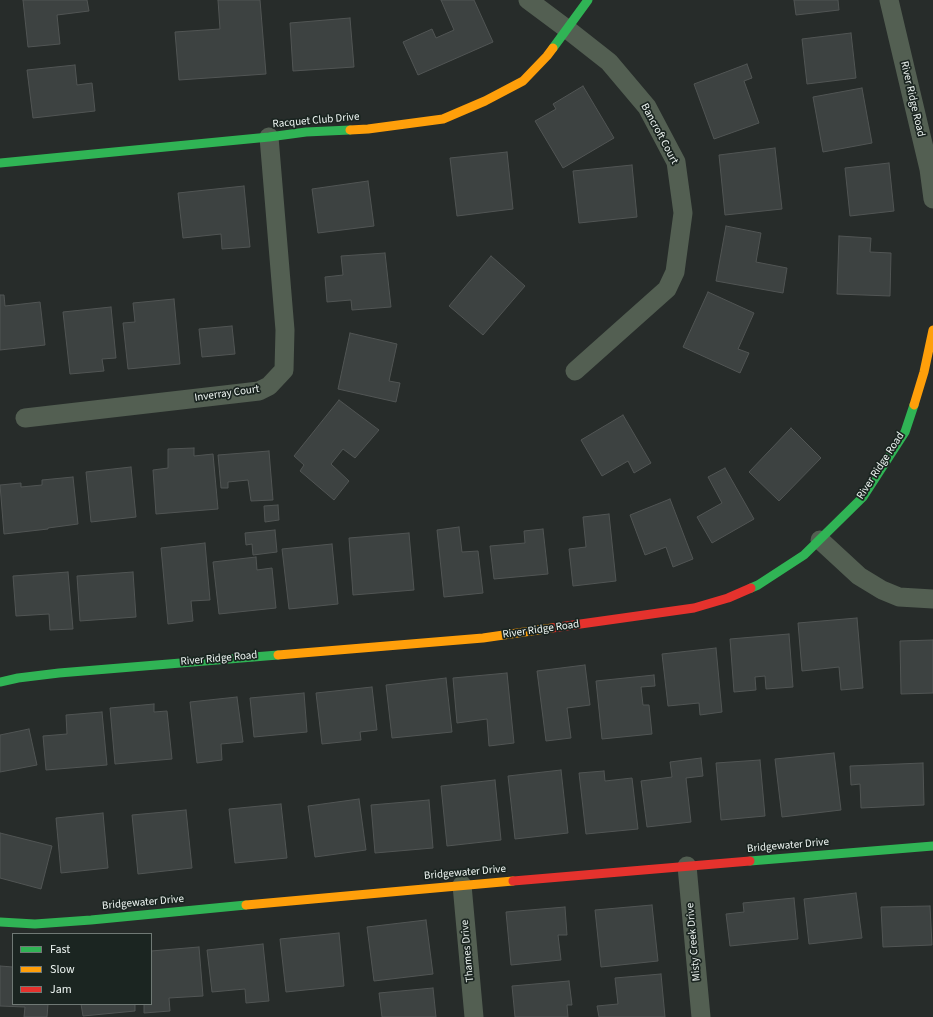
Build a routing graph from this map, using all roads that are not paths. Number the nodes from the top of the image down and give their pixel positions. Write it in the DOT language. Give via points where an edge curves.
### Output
graph roads {
  1 [pos="528,0"];
  2 [pos="588,0"];
  3 [pos="889,0"];
  4 [pos="567,29"];
  5 [pos="269,137"];
  6 [pos="0,163"];
  7 [pos="933,199"];
  8 [pos="933,330"];
  9 [pos="574,371"];
  10 [pos="25,418"];
  11 [pos="820,540"];
  12 [pos="933,599"];
  13 [pos="0,682"];
  14 [pos="933,846"];
  15 [pos="687,866"];
  16 [pos="462,885"];
  17 [pos="0,922"];
  18 [pos="474,1017"];
  19 [pos="701,1017"];
  1 -- 4 [label="street, Bancroft Court"];
  2 -- 4 [label="street, Racquet Club Drive"];
  3 -- 7 [label="street, River Ridge Road" via="929,169"];
  4 -- 5 [label="street, Racquet Club Drive" via="548,56 523,81 485,102 443,119"];
  4 -- 9 [label="street, Bancroft Court" via="609,62 646,107 676,162 683,213 675,272 667,289"];
  5 -- 6 [label="street, Racquet Club Drive"];
  5 -- 10 [label="street, Inverray Court" via="285,330 284,370 269,386 259,392"];
  8 -- 11 [label="street, River Ridge Road" via="924,372 905,432 863,498"];
  11 -- 12 [label="street" via="859,576 882,590 899,597"];
  11 -- 13 [label="street, River Ridge Road" via="804,555 758,584 728,598 694,608 482,638 59,673"];
  14 -- 15 [label="street, Bridgewater Drive"];
  15 -- 16 [label="street, Bridgewater Drive"];
  15 -- 19 [label="street, Misty Creek Drive"];
  16 -- 17 [label="street, Bridgewater Drive" via="91,920 35,924"];
  16 -- 18 [label="street, Thames Drive"];
}
